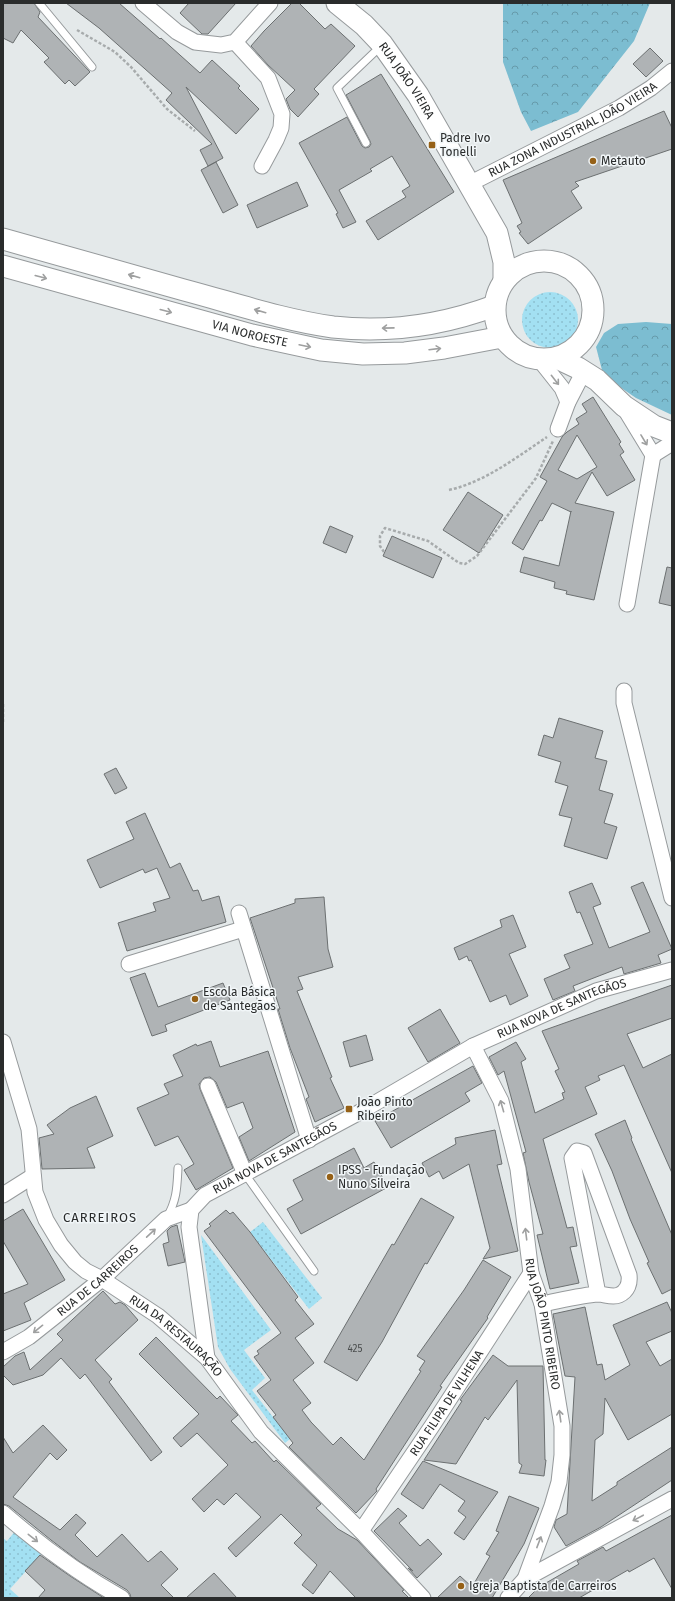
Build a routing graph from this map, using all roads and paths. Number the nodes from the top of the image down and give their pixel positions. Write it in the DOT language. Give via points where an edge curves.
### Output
graph roads {
  1 [pos="39,3"];
  2 [pos="143,3"];
  3 [pos="270,3"];
  4 [pos="337,3"];
  5 [pos="52,20"];
  6 [pos="235,42"];
  7 [pos="382,44"];
  8 [pos="92,67"];
  9 [pos="672,71"];
  10 [pos="195,131"];
  11 [pos="366,143"];
  12 [pos="262,166"];
  13 [pos="469,184"];
  14 [pos="497,233"];
  15 [pos="3,239"];
  16 [pos="537,260"];
  17 [pos="3,266"];
  18 [pos="504,279"];
  19 [pos="494,306"];
  20 [pos="586,336"];
  21 [pos="502,337"];
  22 [pos="548,358"];
  23 [pos="590,376"];
  24 [pos="568,402"];
  25 [pos="624,406"];
  26 [pos="558,429"];
  27 [pos="672,433"];
  28 [pos="672,443"];
  29 [pos="653,455"];
  30 [pos="449,490"];
  31 [pos="384,552"];
  32 [pos="627,604"];
  33 [pos="624,691"];
  34 [pos="3,704"];
  35 [pos="3,723"];
  36 [pos="672,898"];
  37 [pos="239,913"];
  38 [pos="243,929"];
  39 [pos="129,964"];
  40 [pos="672,970"];
  41 [pos="3,1042"];
  42 [pos="473,1046"];
  43 [pos="208,1086"];
  44 [pos="309,1140"];
  45 [pos="178,1168"];
  46 [pos="245,1174"];
  47 [pos="33,1176"];
  48 [pos="3,1195"];
  49 [pos="191,1210"];
  50 [pos="166,1219"];
  51 [pos="314,1271"];
  52 [pos="530,1273"];
  53 [pos="102,1279"];
  54 [pos="598,1294"];
  55 [pos="542,1304"];
  56 [pos="3,1352"];
  57 [pos="207,1358"];
  58 [pos="672,1499"];
  59 [pos="3,1513"];
  60 [pos="361,1531"];
  61 [pos="525,1579"];
  62 [pos="122,1598"];
  63 [pos="423,1598"];
  64 [pos="508,1598"];
  1 -- 5 [label="lane"];
  2 -- 6 [label="street" via="177,32 195,42 221,45"];
  3 -- 6 [label="street"];
  4 -- 7 [label="main road, RUA JOÃO VIEIRA"];
  5 -- 8 [label="lane"];
  5 -- 10 [label="path" via="115,52 132,67 167,109"];
  6 -- 12 [label="street" via="268,78 282,114 279,134"];
  7 -- 11 [label="lane" via="337,88"];
  7 -- 13 [label="main road, RUA JOÃO VIEIRA" via="418,95"];
  9 -- 13 [label="street, RUA ZONA INDUSTRIAL JOÃO VIEIRA" via="619,108"];
  13 -- 14 [label="main road, RUA JOÃO VIEIRA"];
  14 -- 16 [label="main road, RUA JOÃO VIEIRA" via="522,254"];
  14 -- 18 [label="main road, RUA JOÃO VIEIRA" via="504,262"];
  19 -- 15 [label="main road, VIA NOROESTE, one-way" via="422,326 334,327 284,318"];
  16 -- 18 [label="main road" via="519,266"];
  16 -- 20 [label="main road" via="550,260 566,265 580,275 589,289 593,305 592,321"];
  17 -- 21 [label="main road, VIA NOROESTE, one-way" via="252,335 321,350 363,354 405,353"];
  18 -- 19 [label="main road"];
  19 -- 21 [label="main road" via="496,323"];
  20 -- 22 [label="main road" via="575,349"];
  20 -- 23 [label="main road" via="584,348"];
  21 -- 22 [label="main road" via="514,349 528,357"];
  22 -- 23 [label="main road" via="571,363"];
  22 -- 24 [label="street, one-way"];
  23 -- 24 [label="street"];
  23 -- 25 [label="main road"];
  24 -- 26 [label="street"];
  25 -- 27 [label="main road" via="654,426"];
  25 -- 29 [label="street, one-way"];
  26 -- 30 [label="path" via="492,473"];
  26 -- 31 [label="path" via="536,478 477,556 464,564 459,563 428,541 385,528 380,536 380,546"];
  28 -- 29 [label="street"];
  29 -- 32 [label="street"];
  33 -- 36 [label="street" via="624,703"];
  34 -- 35 [label="path"];
  37 -- 38 [label="street"];
  38 -- 39 [label="street"];
  38 -- 44 [label="street"];
  40 -- 42 [label="street, RUA NOVA DE SANTEGÃOS" via="596,991"];
  41 -- 47 [label="street, RUA DA RESTAURAÇÃO" via="29,1130"];
  42 -- 44 [label="street, RUA NOVA DE SANTEGÃOS"];
  52 -- 42 [label="street, RUA JOÃO PINTO RIBEIRO, one-way" via="518,1170 501,1101"];
  43 -- 46 [label="street"];
  44 -- 46 [label="street, RUA NOVA DE SANTEGÃOS"];
  45 -- 50 [label="lane" via="177,1195"];
  46 -- 49 [label="street, RUA NOVA DE SANTEGÃOS" via="205,1195"];
  46 -- 51 [label="lane"];
  47 -- 48 [label="street"];
  47 -- 53 [label="street, RUA DA RESTAURAÇÃO" via="35,1192 46,1220 61,1245 75,1262"];
  49 -- 50 [label="street, RUA DE CARREIROS"];
  49 -- 57 [label="street" via="190,1227"];
  53 -- 50 [label="street, RUA DE CARREIROS, one-way"];
  52 -- 55 [label="street, RUA JOÃO PINTO RIBEIRO"];
  52 -- 60 [label="street, RUA FILIPA DE VILHENA"];
  53 -- 56 [label="street, RUA DE CARREIROS, one-way" via="29,1337"];
  53 -- 57 [label="street, RUA DA RESTAURAÇÃO" via="158,1316"];
  54 -- 54 [label="street" via="619,1295 630,1283 629,1275 584,1153 577,1151 572,1158"];
  54 -- 55 [label="street"];
  61 -- 55 [label="street, RUA JOÃO PINTO RIBEIRO, one-way" via="554,1500 562,1455 562,1426"];
  57 -- 60 [label="street, RUA DA RESTAURAÇÃO" via="261,1432"];
  58 -- 61 [label="street, one-way"];
  59 -- 62 [label="street, one-way" via="32,1538 91,1581"];
  60 -- 63 [label="street, RUA DA RESTAURAÇÃO"];
  61 -- 64 [label="street, RUA JOÃO PINTO RIBEIRO"];
}
